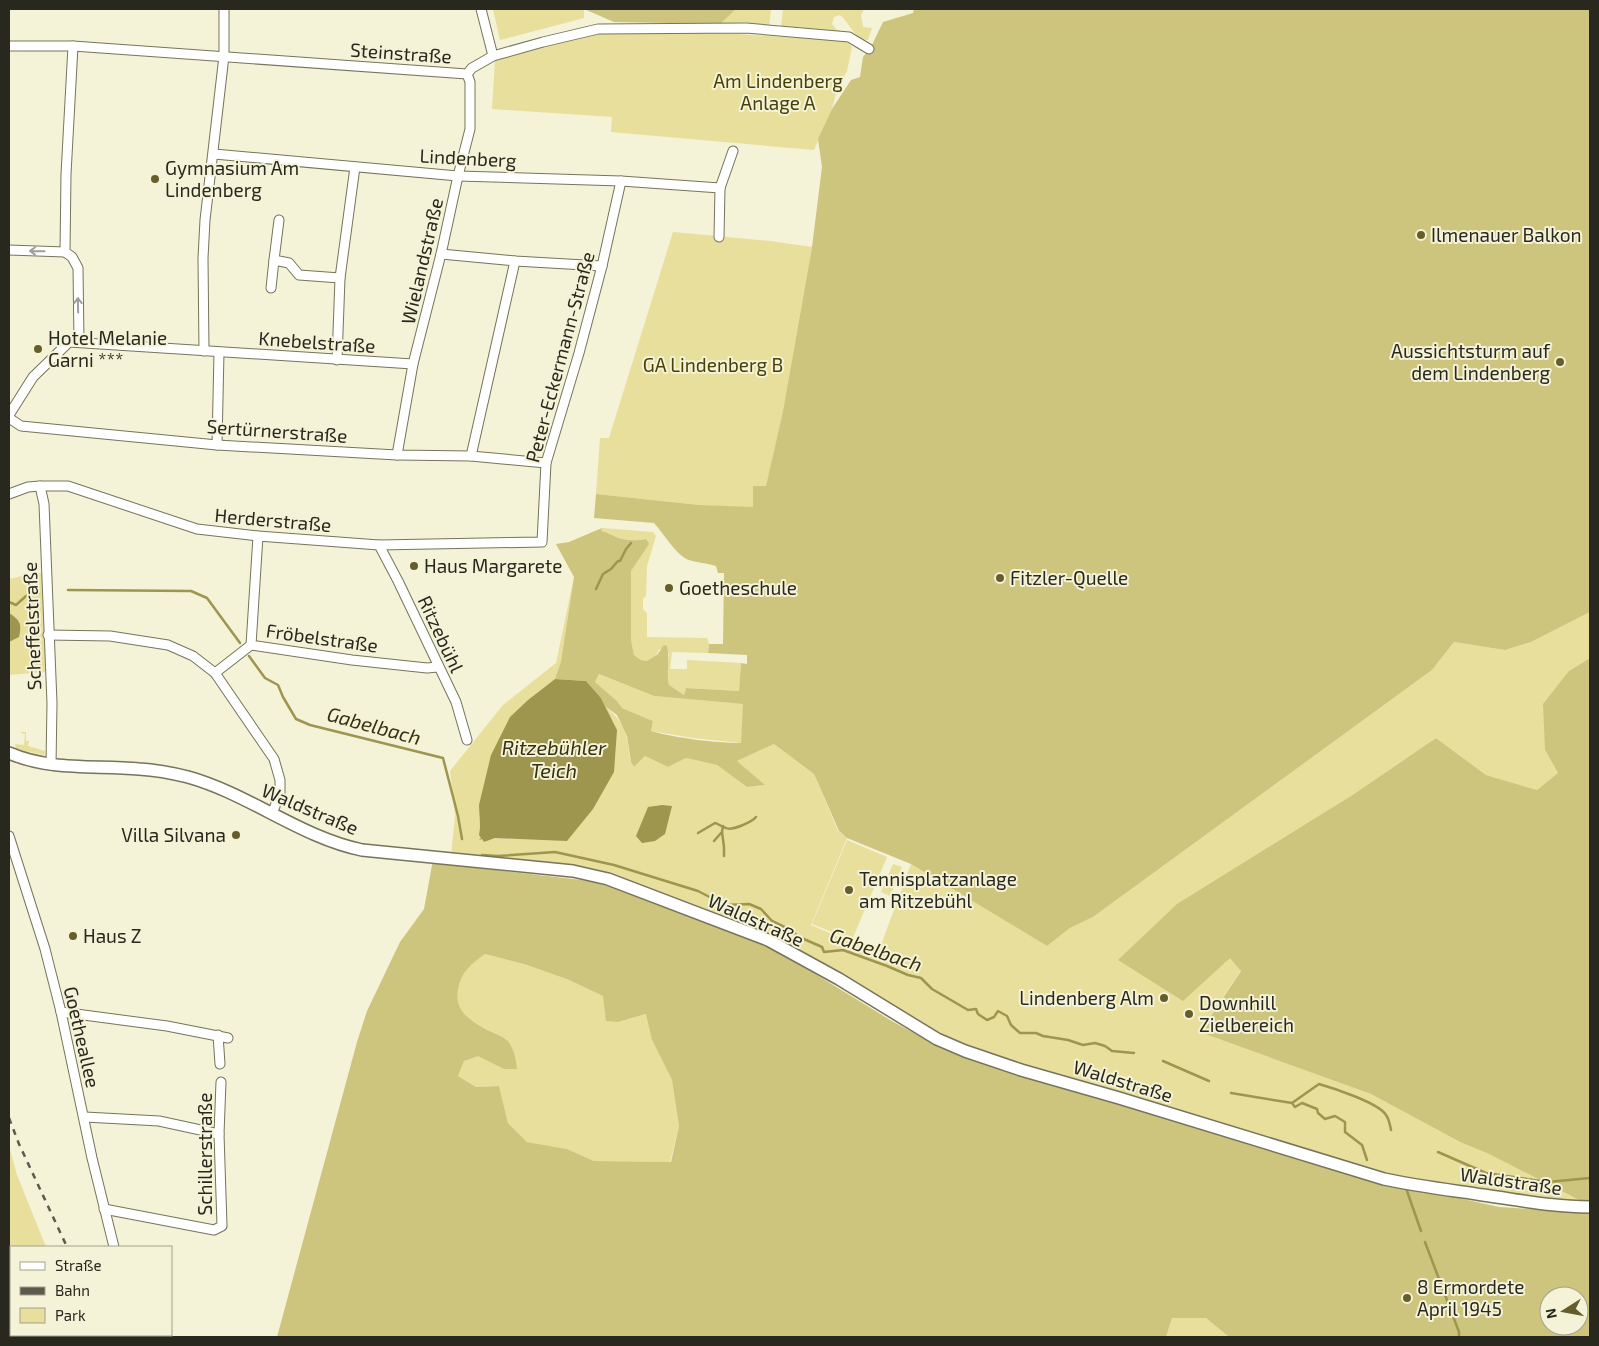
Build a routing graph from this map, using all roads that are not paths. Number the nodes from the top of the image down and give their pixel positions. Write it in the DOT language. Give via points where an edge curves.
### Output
graph roads {
  1 [pos="224,9"];
  2 [pos="481,9"];
  3 [pos="9,46"];
  4 [pos="73,46"];
  5 [pos="869,49"];
  6 [pos="224,56"];
  7 [pos="493,56"];
  8 [pos="467,74"];
  9 [pos="733,151"];
  10 [pos="214,154"];
  11 [pos="355,167"];
  12 [pos="458,176"];
  13 [pos="620,181"];
  14 [pos="720,188"];
  15 [pos="279,220"];
  16 [pos="719,237"];
  17 [pos="9,250"];
  18 [pos="65,252"];
  19 [pos="441,254"];
  20 [pos="274,260"];
  21 [pos="515,261"];
  22 [pos="602,266"];
  23 [pos="340,278"];
  24 [pos="271,288"];
  25 [pos="79,342"];
  26 [pos="204,351"];
  27 [pos="219,352"];
  28 [pos="337,360"];
  29 [pos="413,364"];
  30 [pos="9,417"];
  31 [pos="217,444"];
  32 [pos="397,455"];
  33 [pos="471,456"];
  34 [pos="546,463"];
  35 [pos="40,486"];
  36 [pos="9,494"];
  37 [pos="258,536"];
  38 [pos="542,542"];
  39 [pos="379,545"];
  40 [pos="48,635"];
  41 [pos="251,645"];
  42 [pos="438,668"];
  43 [pos="215,673"];
  44 [pos="467,740"];
  45 [pos="9,753"];
  46 [pos="51,765"];
  47 [pos="272,814"];
  48 [pos="9,836"];
  49 [pos="61,1012"];
  50 [pos="218,1035"];
  51 [pos="228,1038"];
  52 [pos="220,1064"];
  53 [pos="221,1082"];
  54 [pos="85,1118"];
  55 [pos="219,1134"];
  56 [pos="1590,1207"];
  57 [pos="104,1209"];
  58 [pos="114,1246"];
  1 -- 6 [label="street"];
  2 -- 7 [label="street"];
  3 -- 4 [label="street, Steinstraße"];
  4 -- 6 [label="street, Steinstraße"];
  4 -- 18 [label="street"];
  5 -- 7 [label="street, Steinstraße" via="848,37 746,28 598,29"];
  6 -- 8 [label="street, Steinstraße"];
  6 -- 10 [label="street"];
  7 -- 8 [label="street, Steinstraße"];
  8 -- 12 [label="street, Wielandstraße" via="470,82 470,129"];
  9 -- 14 [label="street"];
  10 -- 11 [label="street, Lindenberg"];
  10 -- 26 [label="street" via="203,258"];
  11 -- 12 [label="street, Lindenberg"];
  11 -- 23 [label="street"];
  12 -- 13 [label="street, Lindenberg"];
  12 -- 19 [label="street, Wielandstraße"];
  13 -- 14 [label="street, Lindenberg"];
  13 -- 22 [label="street, Peter-Eckermann-Straße"];
  14 -- 16 [label="street"];
  15 -- 20 [label="street"];
  18 -- 17 [label="street, one-way"];
  25 -- 18 [label="street, one-way" via="78,268"];
  19 -- 21 [label="street"];
  19 -- 29 [label="street, Wielandstraße"];
  20 -- 23 [label="street" via="290,263 299,275"];
  20 -- 24 [label="street"];
  21 -- 22 [label="street"];
  21 -- 33 [label="street"];
  22 -- 34 [label="street, Peter-Eckermann-Straße"];
  23 -- 28 [label="street"];
  25 -- 26 [label="street, Knebelstraße"];
  25 -- 30 [label="street" via="70,342 33,377"];
  26 -- 27 [label="street, Knebelstraße"];
  27 -- 28 [label="street, Knebelstraße"];
  27 -- 31 [label="street"];
  28 -- 29 [label="street, Knebelstraße"];
  29 -- 32 [label="street, Wielandstraße"];
  30 -- 31 [label="street, Sertürnerstraße" via="21,426"];
  31 -- 32 [label="street, Sertürnerstraße"];
  32 -- 33 [label="street, Sertürnerstraße"];
  33 -- 34 [label="street, Sertürnerstraße"];
  34 -- 38 [label="street, Peter-Eckermann-Straße"];
  35 -- 36 [label="street, Herderstraße"];
  35 -- 37 [label="street, Herderstraße" via="68,486 197,529"];
  35 -- 40 [label="street, Scheffelstraße" via="44,504"];
  37 -- 39 [label="street, Herderstraße"];
  37 -- 41 [label="street, Fröbelstraße"];
  38 -- 39 [label="street, Herderstraße"];
  39 -- 42 [label="street, Ritzebühl"];
  40 -- 43 [label="street" via="110,636 168,645 193,656"];
  40 -- 46 [label="street, Scheffelstraße"];
  41 -- 42 [label="street, Fröbelstraße" via="352,660"];
  41 -- 43 [label="street"];
  42 -- 44 [label="street, Ritzebühl" via="456,702"];
  43 -- 47 [label="street" via="274,759 280,793"];
  45 -- 46 [label="street, Waldstraße"];
  46 -- 47 [label="street, Waldstraße" via="140,768 169,773 227,792"];
  47 -- 56 [label="street, Waldstraße" via="326,840 362,850 573,871 608,879 768,940 937,1039 1002,1064 1384,1179 1563,1207"];
  48 -- 49 [label="street, Goetheallee" via="45,949"];
  49 -- 50 [label="street"];
  49 -- 54 [label="street, Goetheallee"];
  50 -- 51 [label="street"];
  50 -- 52 [label="street"];
  53 -- 55 [label="street, Schillerstraße"];
  54 -- 55 [label="street" via="160,1121"];
  54 -- 57 [label="street, Goetheallee"];
  55 -- 57 [label="street, Schillerstraße" via="222,1226 214,1230"];
  57 -- 58 [label="street, Goetheallee"];
}
